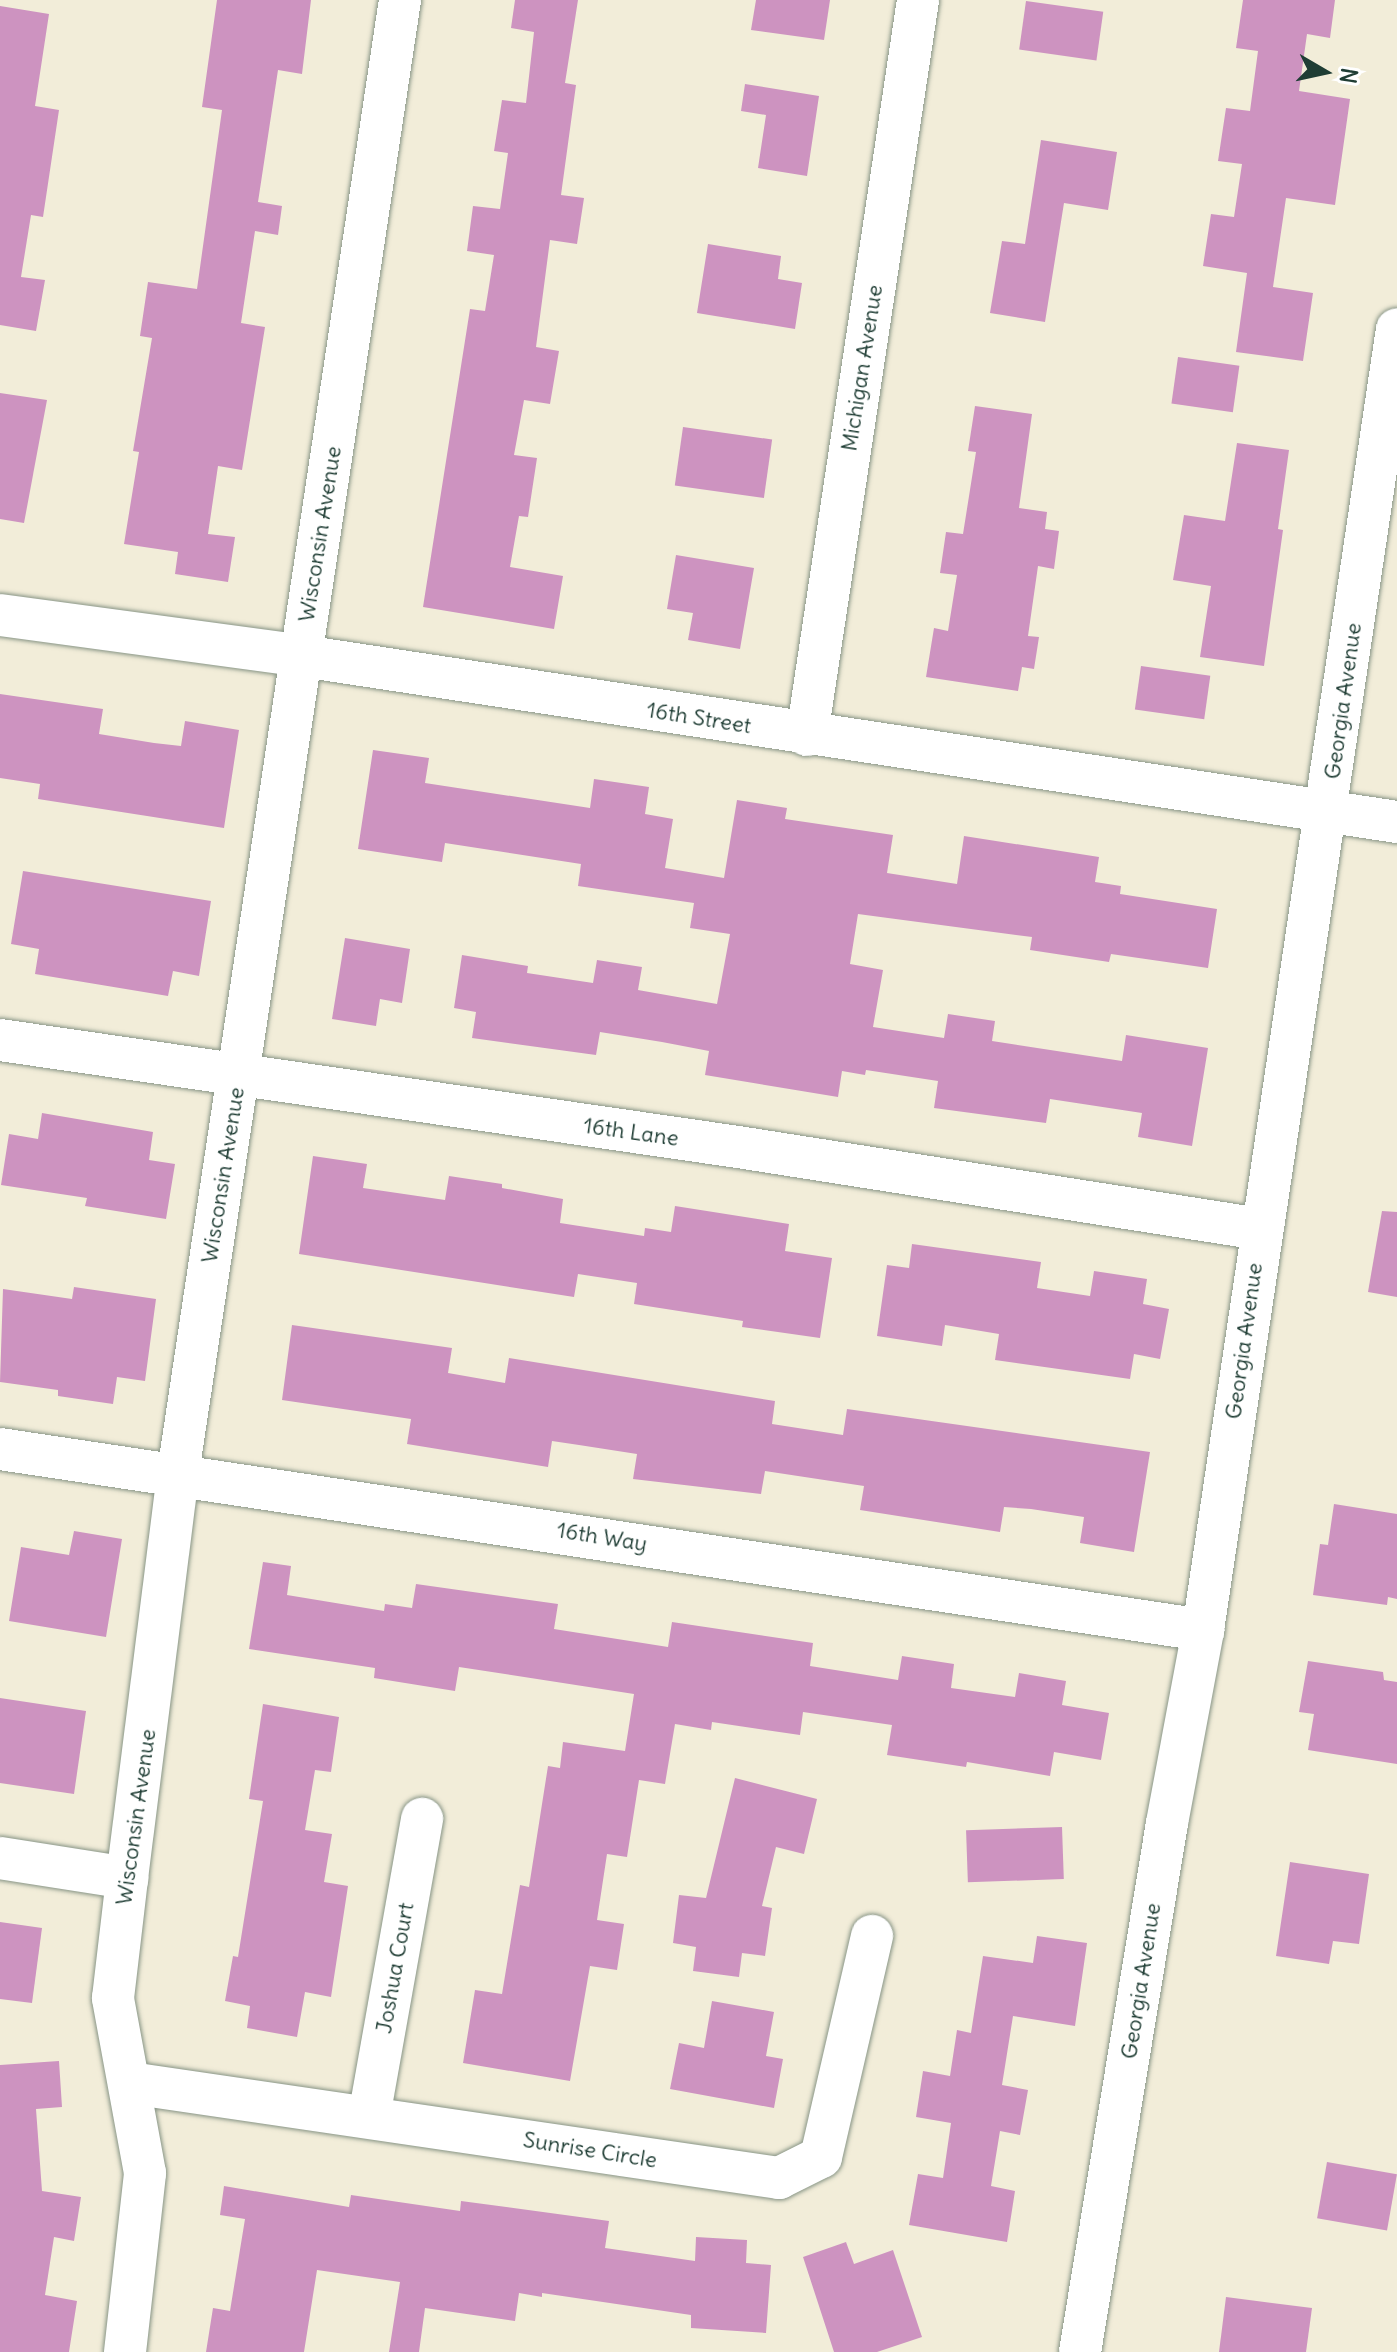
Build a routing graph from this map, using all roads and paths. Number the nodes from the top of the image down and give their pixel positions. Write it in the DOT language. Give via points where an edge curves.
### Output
graph roads {
  1 [pos="400,0"];
  2 [pos="918,0"];
  3 [pos="1397,329"];
  4 [pos="0,615"];
  5 [pos="302,656"];
  6 [pos="807,735"];
  7 [pos="1327,812"];
  8 [pos="1397,822"];
  9 [pos="0,1040"];
  10 [pos="238,1077"];
  11 [pos="1260,1229"];
  12 [pos="0,1449"];
  13 [pos="178,1473"];
  14 [pos="1203,1630"];
  15 [pos="422,1819"];
  16 [pos="0,1858"];
  17 [pos="127,1878"];
  18 [pos="872,1936"];
  19 [pos="130,2083"];
  20 [pos="369,2117"];
  21 [pos="125,2352"];
  22 [pos="1080,2352"];
  1 -- 5 [label="street, Wisconsin Avenue"];
  2 -- 6 [label="street, Michigan Avenue"];
  3 -- 7 [label="street, Georgia Avenue"];
  4 -- 5 [label="street, 16th Street"];
  5 -- 6 [label="street, 16th Street"];
  5 -- 10 [label="street, Wisconsin Avenue"];
  6 -- 7 [label="street, 16th Street"];
  7 -- 8 [label="street, 16th Street"];
  7 -- 11 [label="street, Georgia Avenue"];
  9 -- 10 [label="street, 16th Lane"];
  10 -- 11 [label="street, 16th Lane" via="738,1147"];
  10 -- 13 [label="street, Wisconsin Avenue"];
  11 -- 14 [label="street, Georgia Avenue"];
  12 -- 13 [label="street, 16th Way"];
  13 -- 14 [label="street, 16th Way"];
  13 -- 17 [label="street, Wisconsin Avenue"];
  14 -- 22 [label="street, Georgia Avenue"];
  15 -- 20 [label="street, Joshua Court"];
  16 -- 17 [label="street"];
  17 -- 19 [label="street, Wisconsin Avenue" via="113,1998"];
  18 -- 20 [label="street, Sunrise Circle" via="821,2157 779,2178"];
  19 -- 20 [label="street, Sunrise Circle"];
  19 -- 21 [label="street, Wisconsin Avenue" via="145,2173"];
}
